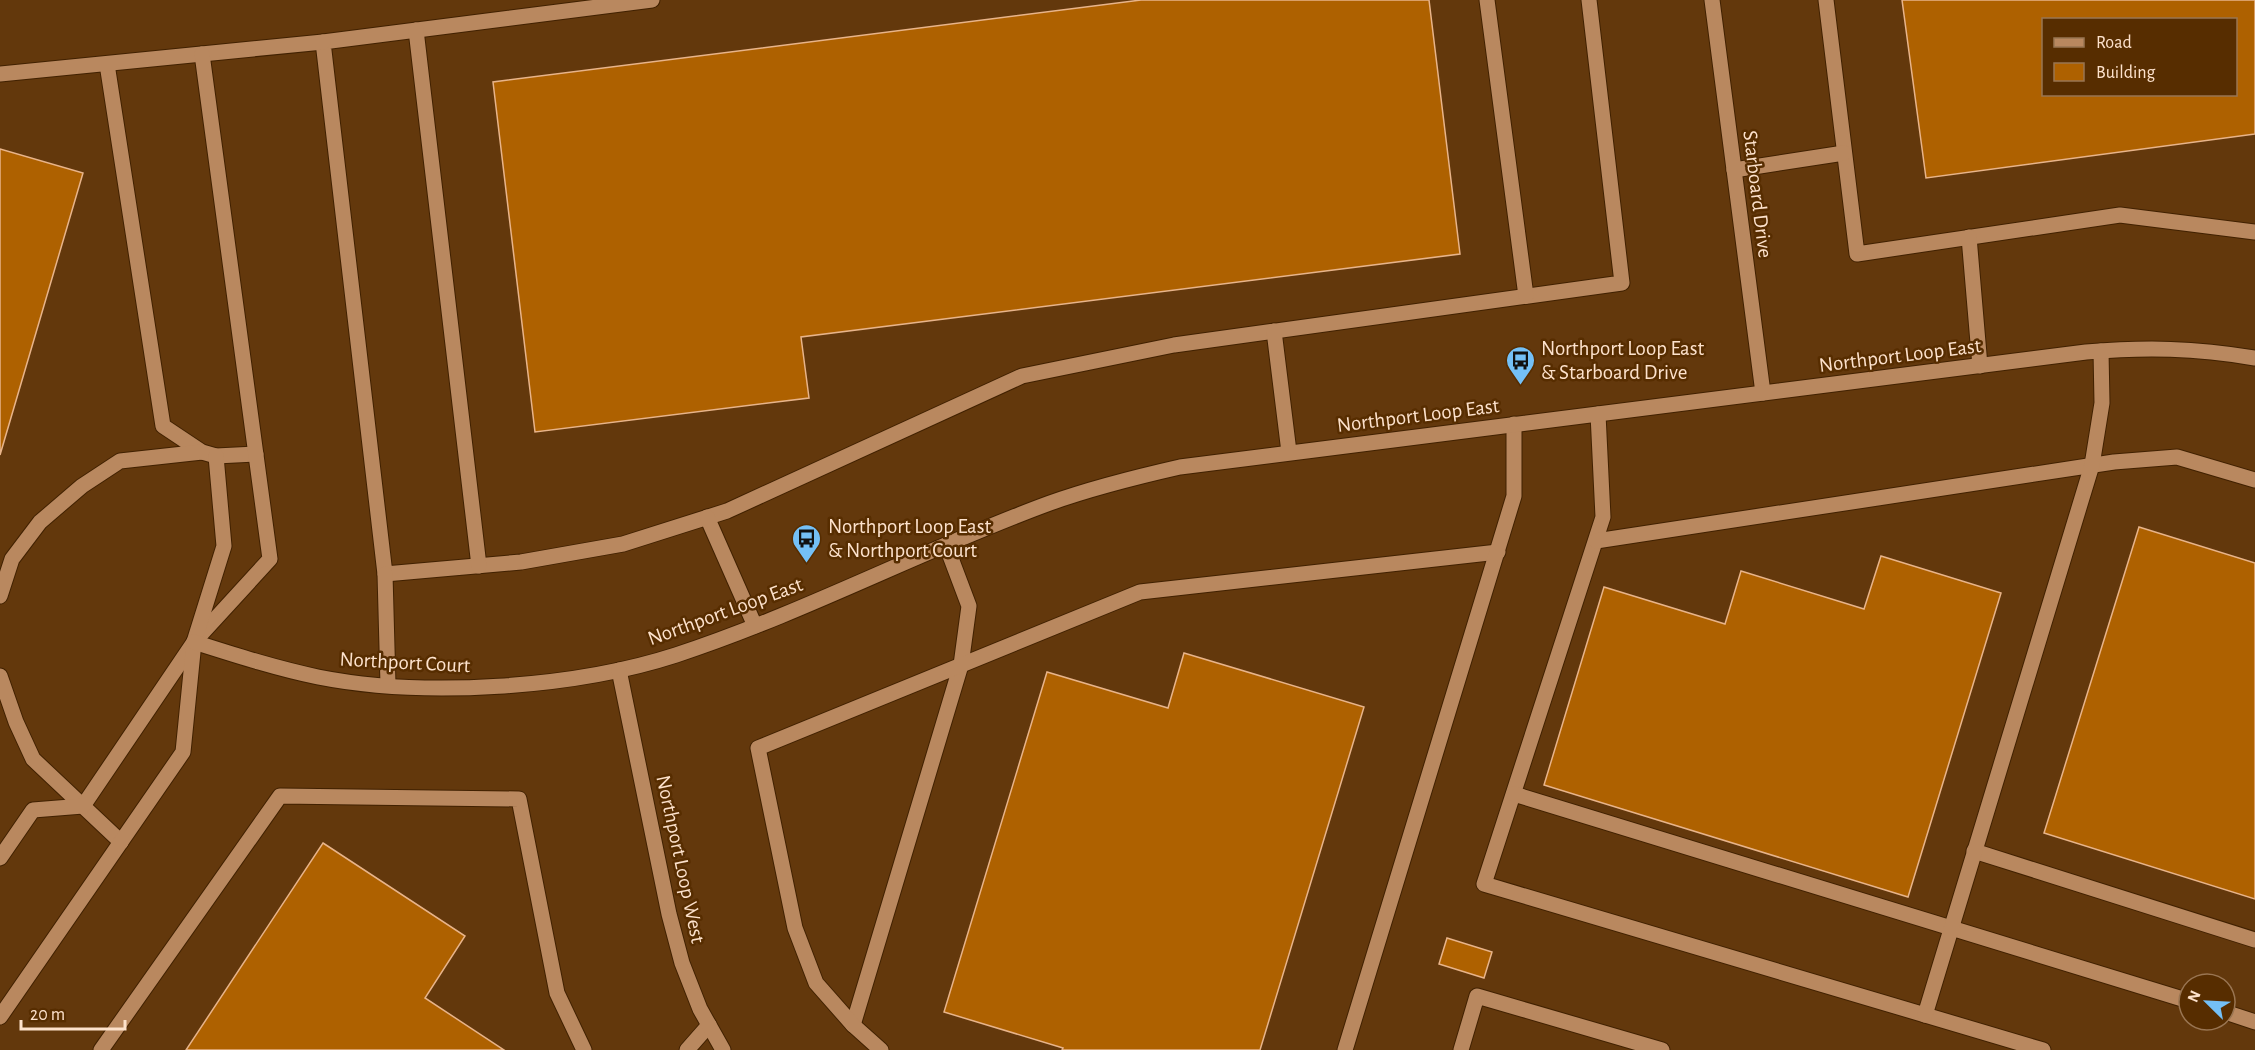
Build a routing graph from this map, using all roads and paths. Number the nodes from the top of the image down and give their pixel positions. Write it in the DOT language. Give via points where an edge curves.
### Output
graph roads {
  1 [pos="652,0"];
  2 [pos="1487,0"];
  3 [pos="1589,0"];
  4 [pos="1712,0"];
  5 [pos="1826,0"];
  6 [pos="416,30"];
  7 [pos="322,42"];
  8 [pos="202,54"];
  9 [pos="107,64"];
  10 [pos="0,74"];
  11 [pos="1844,153"];
  12 [pos="1734,170"];
  13 [pos="2255,232"];
  14 [pos="1969,237"];
  15 [pos="1526,296"];
  16 [pos="1274,331"];
  17 [pos="2101,351"];
  18 [pos="2255,358"];
  19 [pos="1980,366"];
  20 [pos="1763,393"];
  21 [pos="1598,414"];
  22 [pos="1514,424"];
  23 [pos="1289,452"];
  24 [pos="256,453"];
  25 [pos="209,454"];
  26 [pos="2092,465"];
  27 [pos="2255,480"];
  28 [pos="707,517"];
  29 [pos="1596,541"];
  30 [pos="946,545"];
  31 [pos="1498,552"];
  32 [pos="479,566"];
  33 [pos="385,574"];
  34 [pos="0,596"];
  35 [pos="755,626"];
  36 [pos="194,642"];
  37 [pos="961,665"];
  38 [pos="619,670"];
  39 [pos="0,676"];
  40 [pos="388,685"];
  41 [pos="1514,794"];
  42 [pos="83,806"];
  43 [pos="121,842"];
  44 [pos="1974,851"];
  45 [pos="0,858"];
  46 [pos="1950,928"];
  47 [pos="2255,940"];
  48 [pos="2177,997"];
  49 [pos="1925,1015"];
  50 [pos="2237,1016"];
  51 [pos="0,1017"];
  52 [pos="2255,1022"];
  53 [pos="710,1025"];
  54 [pos="853,1025"];
  55 [pos="101,1050"];
  56 [pos="584,1050"];
  57 [pos="687,1050"];
  58 [pos="723,1050"];
  59 [pos="881,1050"];
  60 [pos="1345,1050"];
  61 [pos="1461,1050"];
  62 [pos="1662,1050"];
  63 [pos="2043,1050"];
  1 -- 6 [label="street"];
  2 -- 15 [label="street"];
  3 -- 15 [label="street" via="1622,283"];
  4 -- 12 [label="street, Starboard Drive"];
  5 -- 11 [label="street"];
  6 -- 7 [label="street"];
  6 -- 32 [label="street"];
  7 -- 8 [label="street"];
  7 -- 33 [label="street"];
  8 -- 9 [label="street"];
  8 -- 24 [label="street"];
  9 -- 10 [label="street"];
  9 -- 25 [label="street" via="164,426"];
  11 -- 12 [label="street"];
  11 -- 14 [label="street" via="1857,254"];
  12 -- 20 [label="street, Starboard Drive"];
  13 -- 14 [label="street" via="2120,215"];
  14 -- 19 [label="street"];
  15 -- 16 [label="street"];
  16 -- 23 [label="street"];
  16 -- 28 [label="street" via="1174,345 1022,376"];
  17 -- 18 [label="street, Northport Loop East" via="2206,350"];
  17 -- 19 [label="street, Northport Loop East"];
  17 -- 26 [label="street" via="2102,403"];
  19 -- 20 [label="street, Northport Loop East"];
  20 -- 21 [label="street, Northport Loop East"];
  21 -- 22 [label="street, Northport Loop East"];
  21 -- 29 [label="street" via="1603,517"];
  22 -- 23 [label="street, Northport Loop East"];
  22 -- 31 [label="street" via="1514,496"];
  23 -- 30 [label="street, Northport Loop East" via="1180,467 1114,482 1052,502"];
  24 -- 25 [label="street"];
  24 -- 36 [label="street" via="270,559"];
  25 -- 34 [label="street" via="120,460 40,522 12,559"];
  25 -- 36 [label="street" via="224,546"];
  26 -- 27 [label="street" via="2178,457"];
  26 -- 29 [label="street"];
  26 -- 44 [label="street"];
  28 -- 32 [label="street" via="623,544"];
  28 -- 35 [label="street"];
  29 -- 41 [label="street"];
  30 -- 35 [label="street, Northport Loop East"];
  30 -- 37 [label="street" via="969,606"];
  31 -- 37 [label="street" via="1140,592"];
  31 -- 60 [label="street"];
  32 -- 33 [label="street"];
  33 -- 40 [label="street"];
  35 -- 38 [label="street, Northport Loop East" via="674,656"];
  36 -- 40 [label="street, Northport Court" via="321,677"];
  36 -- 42 [label="street"];
  36 -- 43 [label="street" via="183,752"];
  37 -- 54 [label="street"];
  37 -- 54 [label="street" via="758,748 795,928 816,983"];
  38 -- 40 [label="street, Northport Court" via="542,682 464,688"];
  38 -- 53 [label="street, Northport Loop West" via="669,914 682,963"];
  39 -- 42 [label="street" via="33,759"];
  41 -- 46 [label="street"];
  41 -- 49 [label="street" via="1484,884"];
  42 -- 43 [label="street"];
  42 -- 45 [label="street" via="33,810"];
  43 -- 51 [label="street"];
  44 -- 46 [label="street"];
  44 -- 47 [label="street"];
  46 -- 48 [label="street"];
  46 -- 49 [label="street"];
  49 -- 63 [label="street"];
  50 -- 52 [label="street"];
  53 -- 57 [label="street"];
  53 -- 58 [label="street, Northport Loop West"];
  54 -- 59 [label="street"];
  55 -- 56 [label="street" via="280,796 519,799 557,993"];
  61 -- 62 [label="street" via="1477,996"];
}
